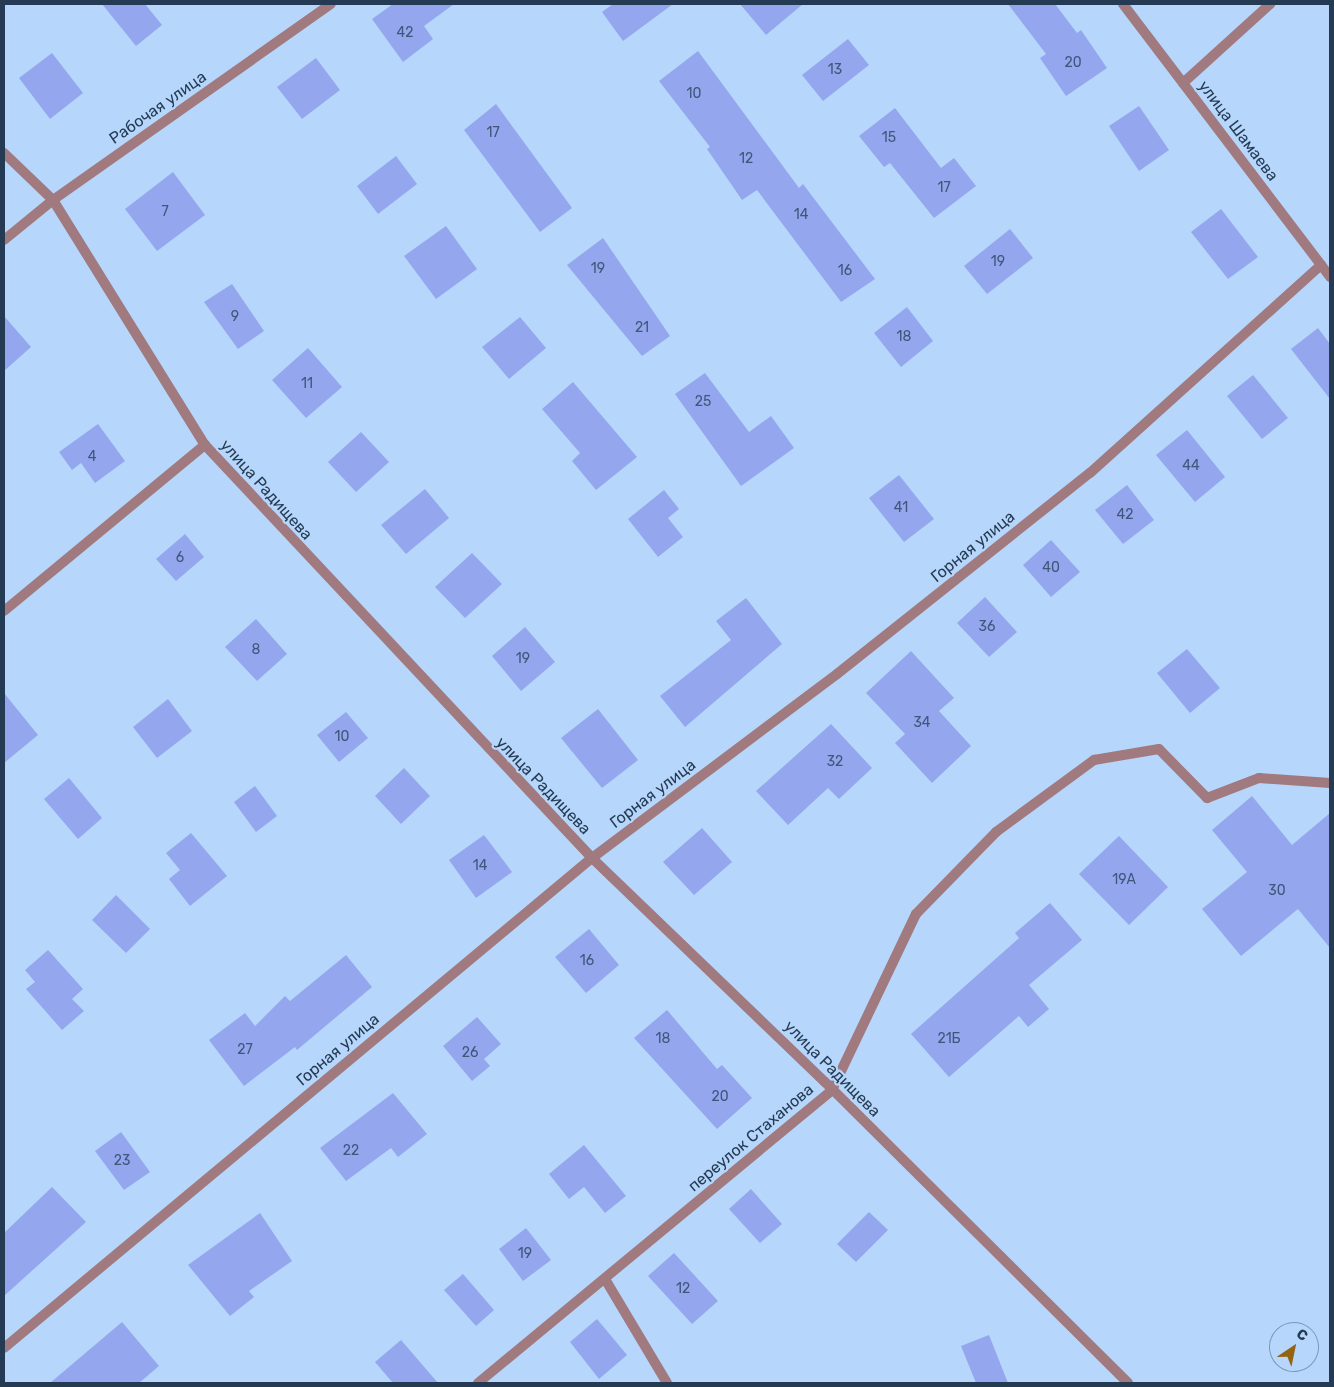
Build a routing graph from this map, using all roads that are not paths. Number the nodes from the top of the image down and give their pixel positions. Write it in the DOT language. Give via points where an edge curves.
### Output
graph roads {
  1 [pos="331,4"];
  2 [pos="1123,4"];
  3 [pos="1270,4"];
  4 [pos="1183,84"];
  5 [pos="4,153"];
  6 [pos="53,200"];
  7 [pos="4,240"];
  8 [pos="1321,265"];
  9 [pos="1330,277"];
  10 [pos="204,445"];
  11 [pos="4,611"];
  12 [pos="1330,783"];
  13 [pos="592,858"];
  14 [pos="832,1090"];
  15 [pos="605,1279"];
  16 [pos="4,1348"];
  17 [pos="478,1383"];
  18 [pos="667,1383"];
  19 [pos="1128,1383"];
  1 -- 6 [label="street, Рабочая улица"];
  2 -- 4 [label="street, улица Шамаева"];
  3 -- 4 [label="street"];
  4 -- 8 [label="street, улица Шамаева"];
  5 -- 6 [label="street, улица Радищева"];
  6 -- 7 [label="street, Рабочая улица"];
  6 -- 10 [label="street, улица Радищева"];
  8 -- 9 [label="street, улица Шамаева"];
  8 -- 13 [label="street, Горная улица" via="1090,473 837,674"];
  10 -- 11 [label="street"];
  10 -- 13 [label="street, улица Радищева"];
  12 -- 14 [label="street, переулок Стаханова" via="1259,778 1207,798 1159,748 1094,760 996,832 916,914"];
  13 -- 14 [label="street, улица Радищева"];
  13 -- 16 [label="street, Горная улица"];
  14 -- 15 [label="street, переулок Стаханова"];
  14 -- 19 [label="street, улица Радищева"];
  15 -- 17 [label="street, переулок Стаханова"];
  15 -- 18 [label="street"];
}
